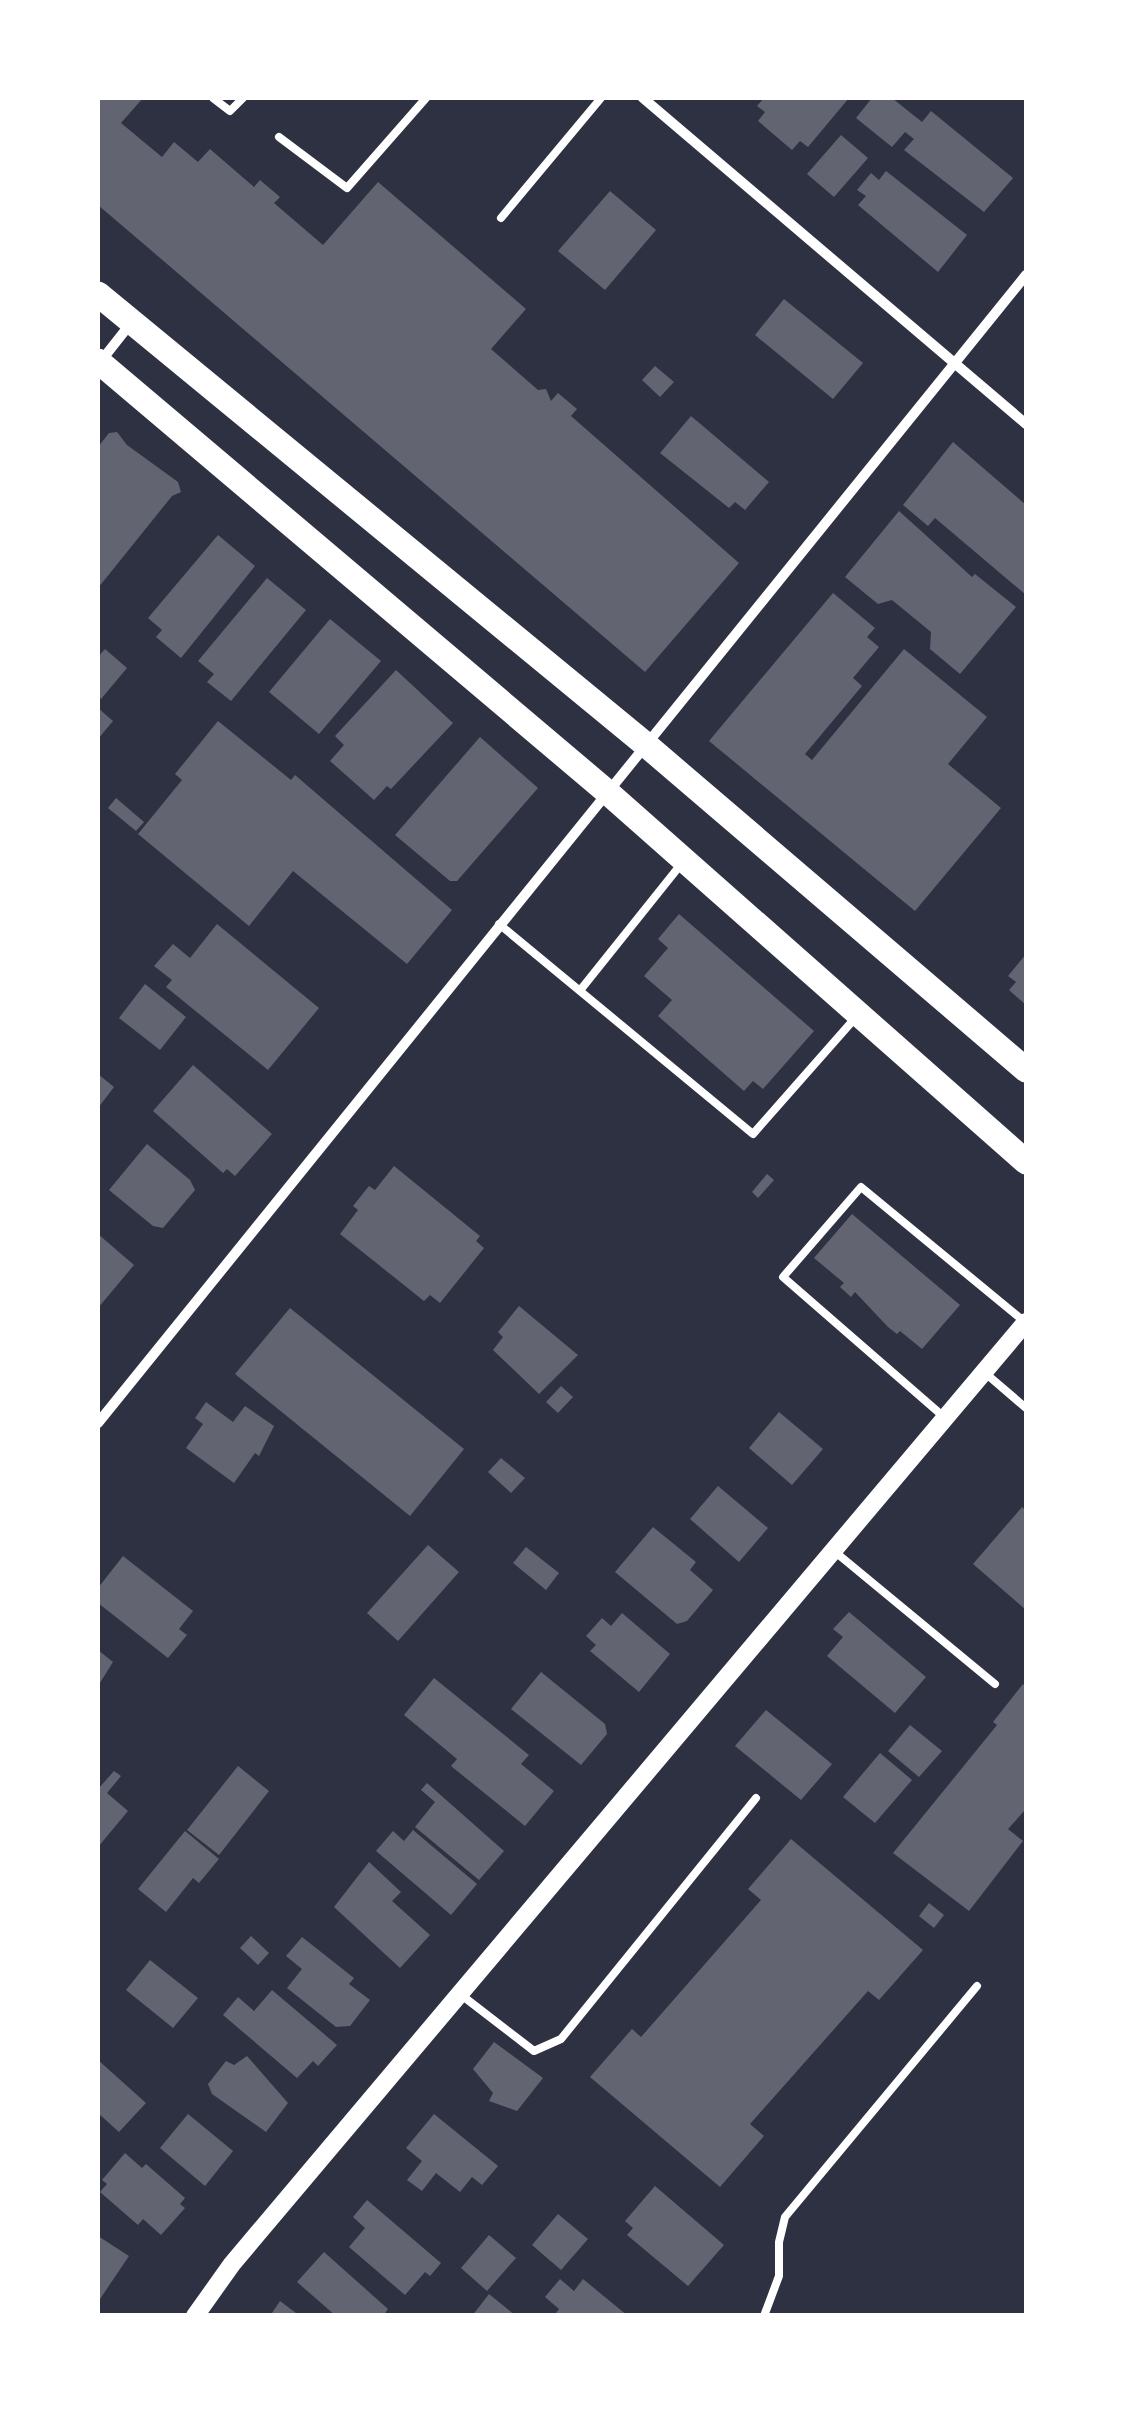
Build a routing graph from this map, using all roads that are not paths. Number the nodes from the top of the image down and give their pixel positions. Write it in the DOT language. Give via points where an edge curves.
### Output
graph roads {
  1 [pos="213,98"];
  2 [pos="243,98"];
  3 [pos="426,98"];
  4 [pos="601,98"];
  5 [pos="643,98"];
  6 [pos="279,137"];
  7 [pos="500,218"];
  8 [pos="1026,275"];
  9 [pos="98,294"];
  10 [pos="131,322"];
  11 [pos="955,362"];
  12 [pos="98,363"];
  13 [pos="1026,424"];
  14 [pos="644,744"];
  15 [pos="606,791"];
  16 [pos="685,860"];
  17 [pos="499,924"];
  18 [pos="582,988"];
  19 [pos="859,1014"];
  20 [pos="1026,1070"];
  21 [pos="1026,1162"];
  22 [pos="1026,1323"];
  23 [pos="984,1372"];
  24 [pos="1026,1408"];
  25 [pos="946,1418"];
  26 [pos="98,1423"];
  27 [pos="834,1551"];
  28 [pos="995,1684"];
  29 [pos="756,1798"];
  30 [pos="977,1986"];
  31 [pos="460,1994"];
  32 [pos="195,2316"];
  33 [pos="764,2316"];
  1 -- 2 [label="lane" via="230,111"];
  3 -- 6 [label="lane" via="347,188"];
  4 -- 7 [label="lane"];
  5 -- 11 [label="street"];
  8 -- 11 [label="street"];
  9 -- 10 [label="main road"];
  10 -- 12 [label="street"];
  10 -- 14 [label="main road"];
  11 -- 13 [label="street"];
  11 -- 14 [label="street"];
  12 -- 15 [label="main road"];
  14 -- 15 [label="street"];
  14 -- 20 [label="main road"];
  15 -- 16 [label="main road"];
  15 -- 17 [label="street"];
  16 -- 18 [label="lane"];
  16 -- 19 [label="main road"];
  17 -- 18 [label="lane"];
  17 -- 26 [label="street"];
  18 -- 19 [label="lane" via="753,1134"];
  19 -- 21 [label="main road"];
  22 -- 23 [label="street"];
  22 -- 25 [label="lane" via="862,1188 783,1277"];
  23 -- 24 [label="lane"];
  23 -- 25 [label="street"];
  25 -- 27 [label="street"];
  27 -- 28 [label="lane"];
  27 -- 31 [label="street"];
  29 -- 31 [label="lane" via="548,2048 524,2044"];
  30 -- 33 [label="lane" via="785,2217 779,2276"];
  31 -- 32 [label="street"];
}
